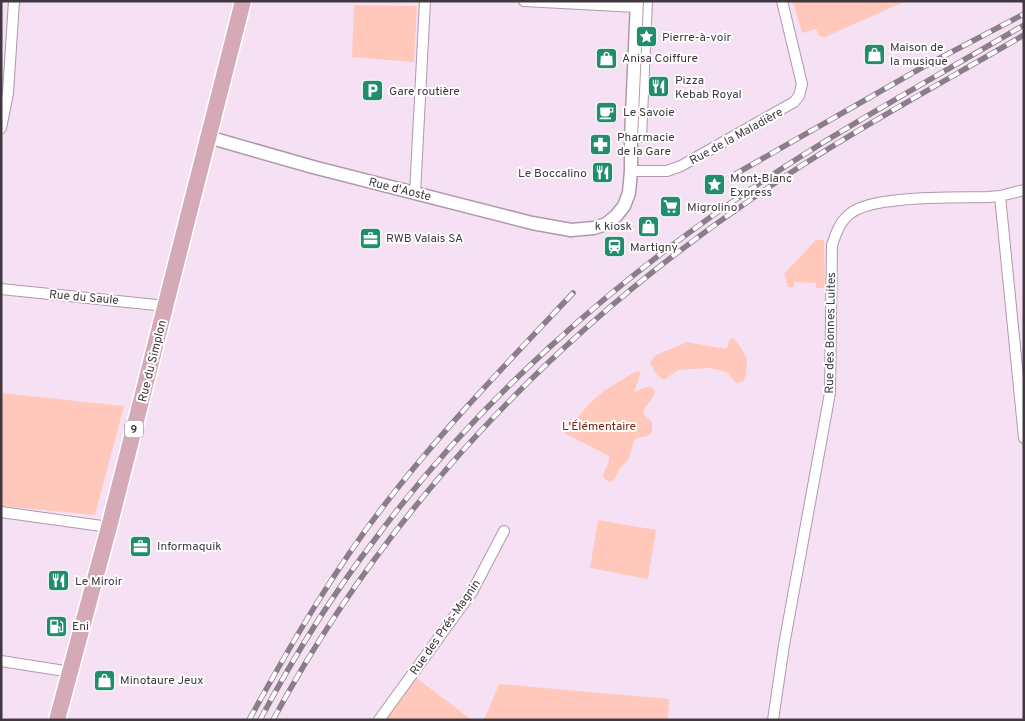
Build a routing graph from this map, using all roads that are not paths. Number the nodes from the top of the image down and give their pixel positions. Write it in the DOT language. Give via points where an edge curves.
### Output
graph roads {
  1 [pos="14,1"];
  2 [pos="243,1"];
  3 [pos="425,1"];
  4 [pos="524,1"];
  5 [pos="782,1"];
  6 [pos="641,3"];
  7 [pos="1,128"];
  8 [pos="208,137"];
  9 [pos="642,138"];
  10 [pos="632,171"];
  11 [pos="1024,190"];
  12 [pos="415,194"];
  13 [pos="1000,196"];
  14 [pos="1,289"];
  15 [pos="166,306"];
  16 [pos="1024,438"];
  17 [pos="1,512"];
  18 [pos="110,527"];
  19 [pos="504,530"];
  20 [pos="1,661"];
  21 [pos="71,672"];
  22 [pos="57,720"];
  23 [pos="379,720"];
  24 [pos="773,720"];
  1 -- 7 [label="street" via="8,92"];
  2 -- 8 [label="main road, Rue du Simplon / 9"];
  3 -- 12 [label="street"];
  4 -- 6 [label="street"];
  5 -- 10 [label="street, Rue de la Maladière" via="802,84 794,102 681,166 667,171"];
  6 -- 9 [label="street"];
  6 -- 10 [label="street" via="631,139"];
  8 -- 12 [label="street, Rue d'Aoste"];
  8 -- 15 [label="main road, Rue du Simplon / 9"];
  10 -- 12 [label="street, Rue d'Aoste" via="624,206 611,220 582,230 564,229"];
  11 -- 13 [label="street, Rue des Bonnes Luites"];
  13 -- 16 [label="street"];
  13 -- 24 [label="street, Rue des Bonnes Luites" via="890,200 851,212 839,225 832,246 830,393"];
  14 -- 15 [label="street, Rue du Saule"];
  15 -- 18 [label="main road, Rue du Simplon / 9"];
  17 -- 18 [label="street"];
  18 -- 21 [label="main road, Rue du Simplon / 9"];
  19 -- 23 [label="street, Rue des Prés-Magnin" via="472,592"];
  20 -- 21 [label="street"];
  21 -- 22 [label="main road, Rue du Simplon / 9"];
}
